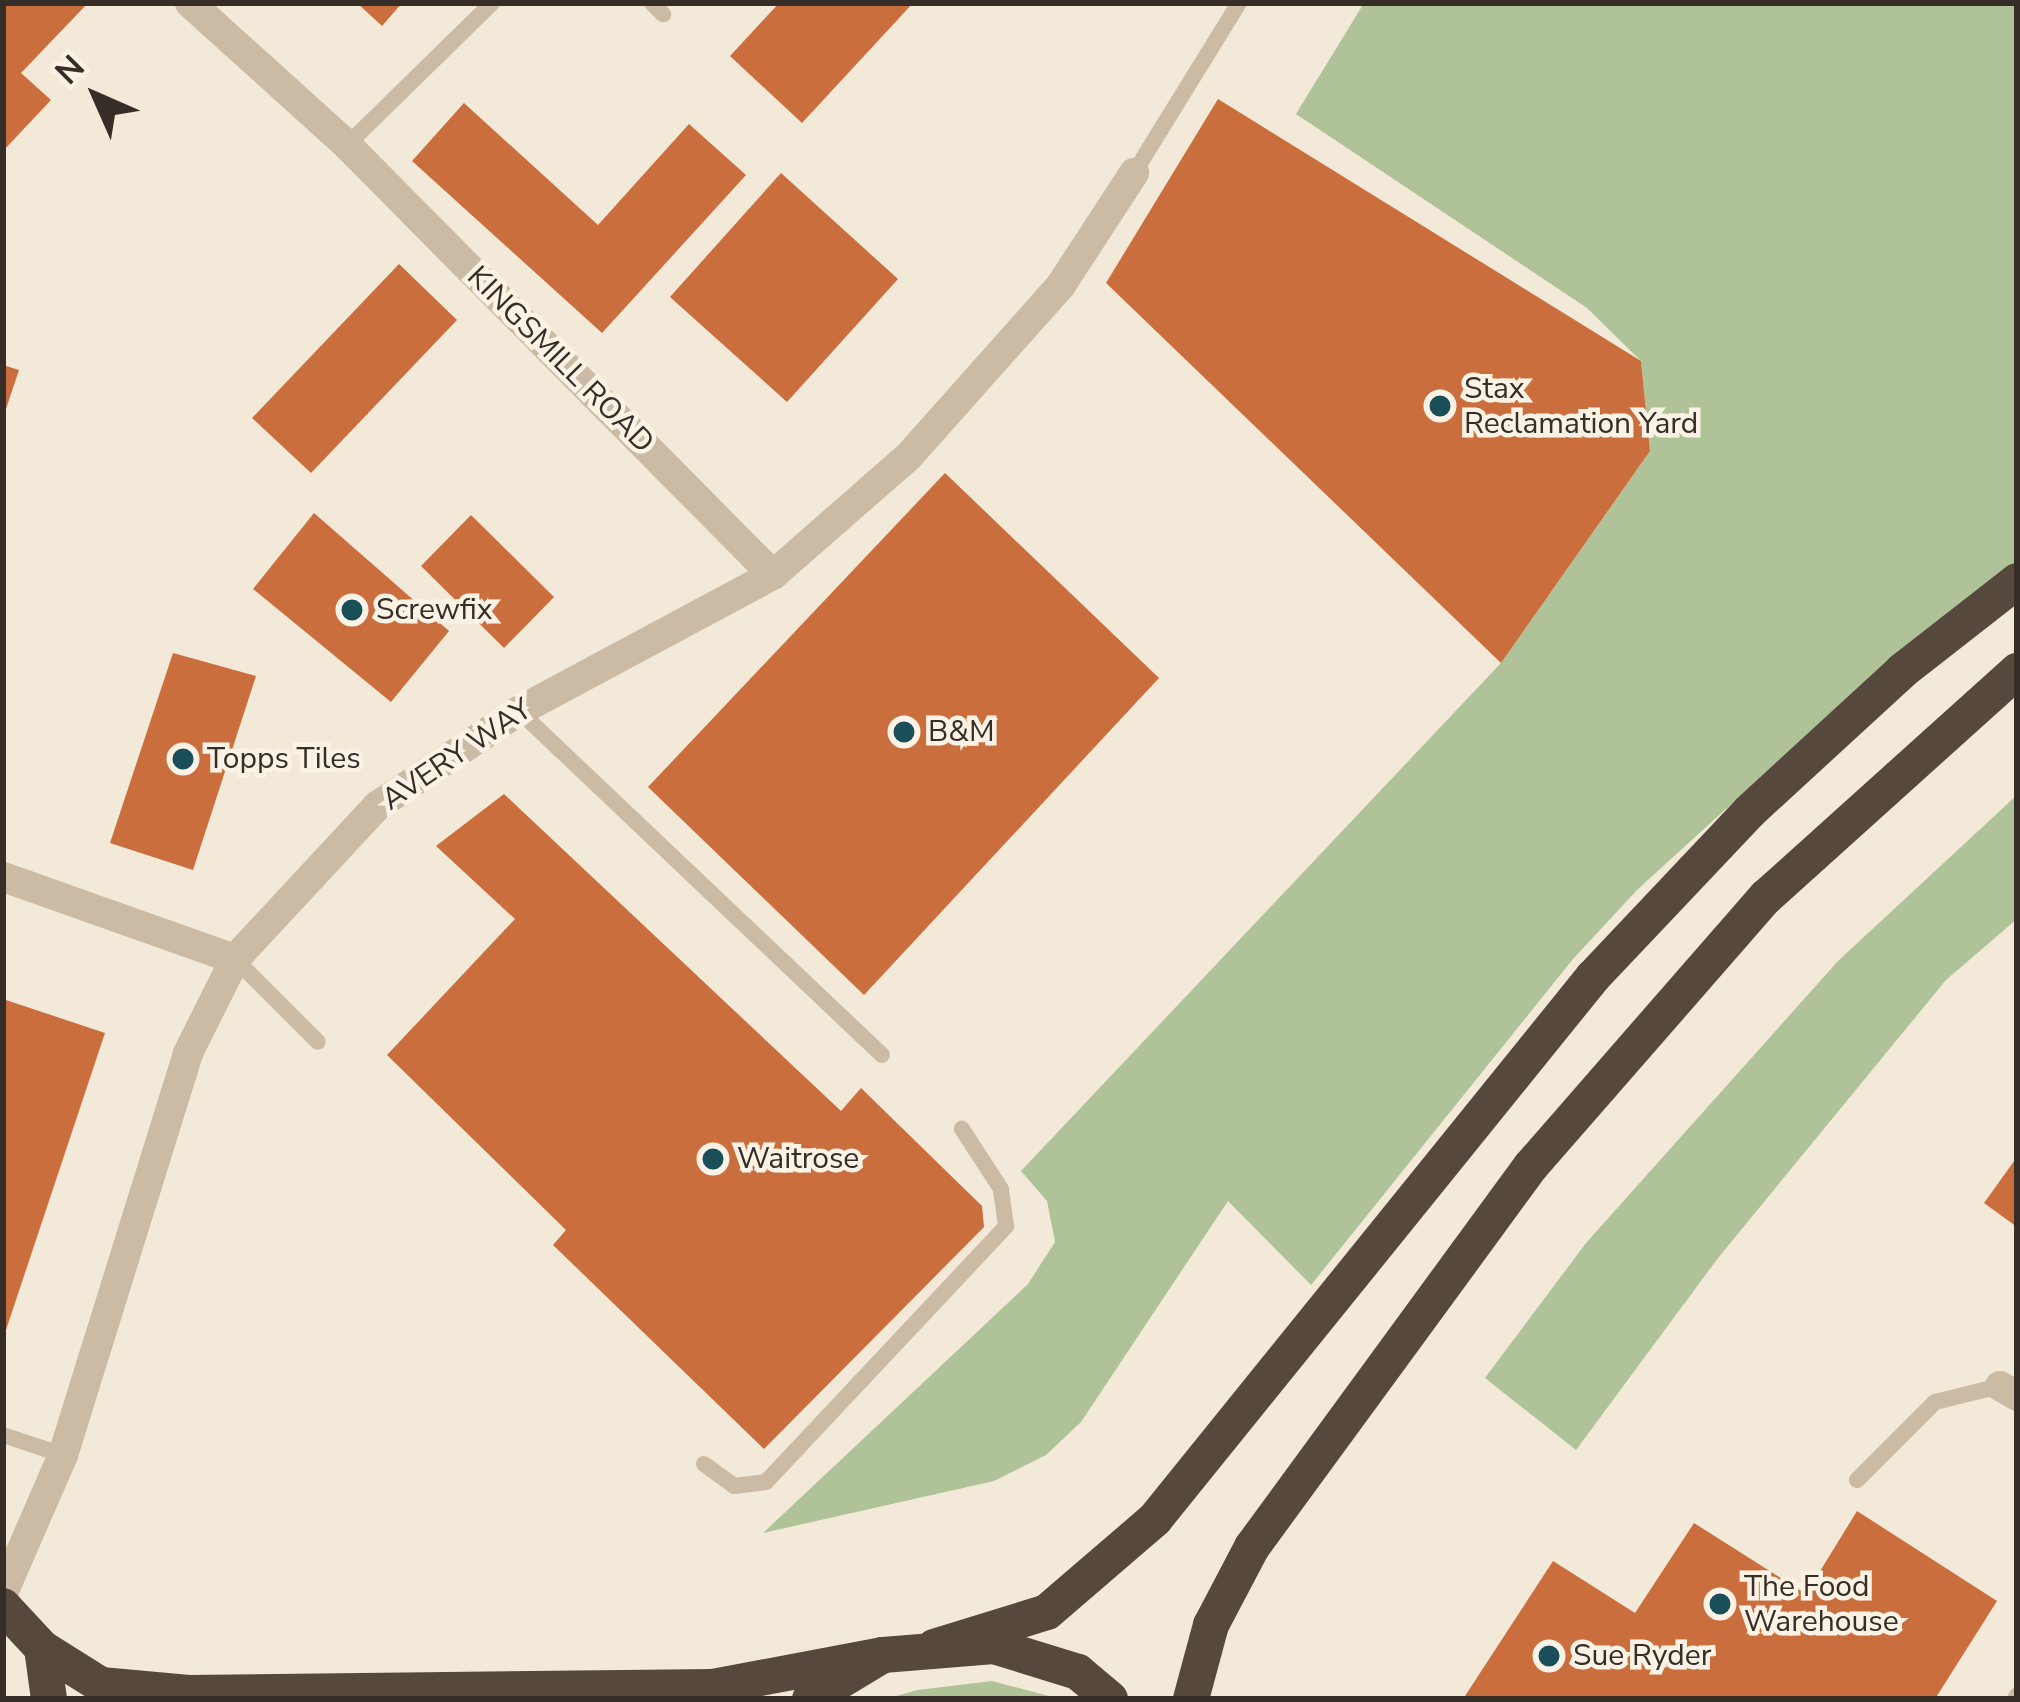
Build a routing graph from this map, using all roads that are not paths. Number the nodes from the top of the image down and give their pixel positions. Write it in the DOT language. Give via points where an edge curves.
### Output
graph roads {
  1 [pos="190,3"];
  2 [pos="492,3"];
  3 [pos="1239,3"];
  4 [pos="347,146"];
  5 [pos="1135,173"];
  6 [pos="773,575"];
  7 [pos="2017,581"];
  8 [pos="2017,671"];
  9 [pos="519,711"];
  10 [pos="3,877"];
  11 [pos="235,959"];
  12 [pos="318,1042"];
  13 [pos="882,1055"];
  14 [pos="962,1129"];
  15 [pos="2009,1391"];
  16 [pos="3,1435"];
  17 [pos="63,1455"];
  18 [pos="704,1464"];
  19 [pos="1857,1480"];
  20 [pos="3,1593"];
  21 [pos="3,1606"];
  22 [pos="934,1647"];
  23 [pos="42,1648"];
  24 [pos="883,1655"];
  25 [pos="49,1699"];
  26 [pos="810,1699"];
  27 [pos="1110,1699"];
  28 [pos="1191,1699"];
  1 -- 4 [label="street, KINGSMILL ROAD"];
  2 -- 4 [label="lane"];
  3 -- 5 [label="lane"];
  4 -- 6 [label="street, KINGSMILL ROAD"];
  5 -- 6 [label="street, AVERY WAY" via="1061,285 908,457"];
  6 -- 9 [label="street, AVERY WAY"];
  7 -- 22 [label="highway" via="1902,671 1750,811 1593,977 1155,1519 1047,1612"];
  8 -- 28 [label="highway" via="1766,898 1531,1166 1252,1547 1210,1625"];
  9 -- 11 [label="street, AVERY WAY" via="376,806"];
  9 -- 13 [label="lane"];
  10 -- 11 [label="street"];
  11 -- 12 [label="lane"];
  11 -- 17 [label="street, AVERY WAY" via="188,1053"];
  14 -- 18 [label="lane" via="1001,1190 1006,1226 766,1482 734,1486"];
  15 -- 19 [label="lane" via="1935,1402"];
  16 -- 17 [label="lane"];
  17 -- 20 [label="street, AVERY WAY"];
  21 -- 23 [label="highway"];
  22 -- 24 [label="highway"];
  22 -- 27 [label="highway" via="994,1646 1041,1656"];
  23 -- 24 [label="highway" via="101,1685 189,1693 713,1687"];
  23 -- 25 [label="highway"];
  24 -- 26 [label="highway"];
}
